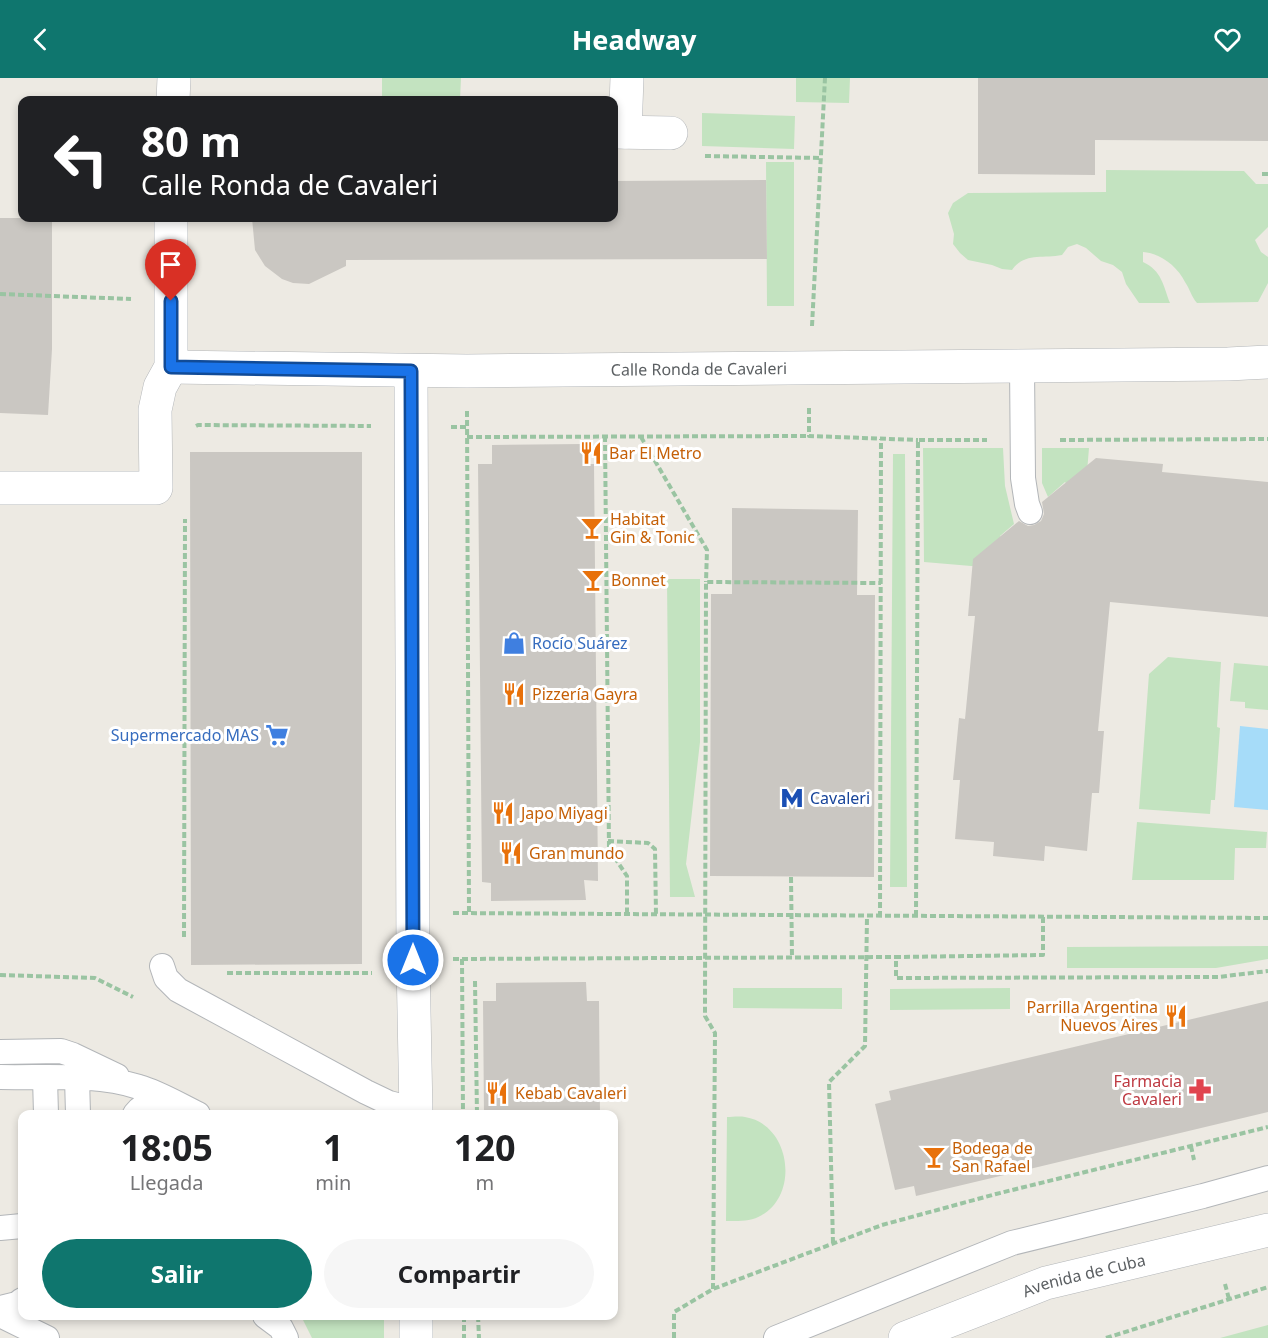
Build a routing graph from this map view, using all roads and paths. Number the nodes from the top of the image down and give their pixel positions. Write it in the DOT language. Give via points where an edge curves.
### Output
graph roads {
  1 [pos="174,78"];
  2 [pos="627,78"];
  3 [pos="825,78"];
  4 [pos="173,96"];
  5 [pos="619,132"];
  6 [pos="671,133"];
  7 [pos="821,158"];
  8 [pos="1262,174"];
  9 [pos="1268,174"];
  10 [pos="171,222"];
  11 [pos="0,294"];
  12 [pos="171,301"];
  13 [pos="1268,364"];
  14 [pos="1022,366"];
  15 [pos="171,367"];
  16 [pos="809,369"];
  17 [pos="411,371"];
  18 [pos="467,371"];
  19 [pos="605,436"];
  20 [pos="809,436"];
  21 [pos="467,437"];
  22 [pos="641,437"];
  23 [pos="881,439"];
  24 [pos="1268,439"];
  25 [pos="918,440"];
  26 [pos="1023,440"];
  27 [pos="0,488"];
  28 [pos="1030,512"];
  29 [pos="706,582"];
  30 [pos="881,583"];
  31 [pos="608,841"];
  32 [pos="791,877"];
  33 [pos="453,913"];
  34 [pos="469,914"];
  35 [pos="627,915"];
  36 [pos="656,915"];
  37 [pos="705,915"];
  38 [pos="867,916"];
  39 [pos="916,916"];
  40 [pos="880,917"];
  41 [pos="1043,917"];
  42 [pos="1268,918"];
  43 [pos="792,957"];
  44 [pos="462,958"];
  45 [pos="162,966"];
  46 [pos="1268,971"];
  47 [pos="475,981"];
  48 [pos="0,1052"];
  49 [pos="0,1077"];
  50 [pos="45,1078"];
  51 [pos="77,1078"];
  52 [pos="141,1087"];
  53 [pos="174,1102"];
  54 [pos="46,1110"];
  55 [pos="78,1110"];
  56 [pos="139,1110"];
  57 [pos="190,1110"];
  58 [pos="410,1110"];
  59 [pos="416,1110"];
  60 [pos="463,1110"];
  61 [pos="477,1110"];
  62 [pos="1268,1127"];
  63 [pos="1268,1178"];
  64 [pos="1268,1230"];
  65 [pos="833,1243"];
  66 [pos="1268,1287"];
  67 [pos="713,1289"];
  68 [pos="18,1303"];
  69 [pos="0,1308"];
  70 [pos="0,1315"];
  71 [pos="270,1320"];
  72 [pos="286,1320"];
  73 [pos="464,1320"];
  74 [pos="478,1320"];
  75 [pos="46,1338"];
  76 [pos="287,1338"];
  77 [pos="464,1338"];
  78 [pos="479,1338"];
  79 [pos="674,1338"];
  80 [pos="776,1338"];
  81 [pos="905,1338"];
  82 [pos="1106,1338"];
  1 -- 4 [label="street"];
  2 -- 5 [label="street"];
  3 -- 7 [label="path"];
  5 -- 6 [label="street"];
  6 -- 7 [label="path" via="706,157"];
  7 -- 16 [label="path"];
  8 -- 9 [label="path"];
  10 -- 12 [label="street"];
  11 -- 12 [label="path"];
  12 -- 15 [label="street"];
  13 -- 14 [label="street, Calle Ronda de Cavaleri"];
  14 -- 16 [label="street, Calle Ronda de Cavaleri"];
  14 -- 26 [label="lane"];
  15 -- 17 [label="street, Calle Ronda de Cavaleri"];
  15 -- 27 [label="street" via="160,387 155,410 156,488"];
  16 -- 18 [label="street, Calle Ronda de Cavaleri"];
  16 -- 20 [label="path"];
  17 -- 18 [label="street, Calle Ronda de Cavaleri"];
  17 -- 59 [label="street"];
  18 -- 21 [label="path"];
  19 -- 21 [label="path"];
  19 -- 22 [label="path"];
  19 -- 31 [label="path"];
  20 -- 22 [label="path"];
  20 -- 23 [label="path"];
  21 -- 34 [label="path"];
  22 -- 29 [label="path" via="707,550"];
  23 -- 25 [label="path"];
  23 -- 30 [label="path"];
  24 -- 26 [label="path"];
  25 -- 26 [label="path"];
  25 -- 39 [label="path"];
  26 -- 28 [label="lane" via="1023,478"];
  29 -- 30 [label="path"];
  29 -- 37 [label="path"];
  30 -- 40 [label="path"];
  31 -- 35 [label="path" via="627,876"];
  31 -- 36 [label="path" via="648,843 655,849"];
  32 -- 43 [label="path"];
  33 -- 34 [label="path"];
  34 -- 35 [label="path"];
  35 -- 36 [label="path"];
  36 -- 37 [label="path"];
  37 -- 38 [label="path"];
  37 -- 67 [label="path" via="705,1016 714,1033"];
  38 -- 40 [label="path"];
  38 -- 65 [label="path" via="865,1046 829,1082"];
  39 -- 40 [label="path"];
  39 -- 41 [label="path"];
  41 -- 42 [label="path"];
  41 -- 46 [label="path" via="1042,955 896,957 896,978 1218,977"];
  44 -- 60 [label="path"];
  45 -- 58 [label="lane" via="166,978 178,990 366,1092"];
  47 -- 61 [label="path"];
  48 -- 52 [label="lane" via="61,1051"];
  49 -- 50 [label="lane"];
  50 -- 51 [label="lane"];
  50 -- 54 [label="lane"];
  51 -- 52 [label="lane" via="99,1078"];
  51 -- 55 [label="lane"];
  52 -- 53 [label="lane"];
  53 -- 56 [label="lane" via="146,1103"];
  53 -- 57 [label="lane"];
  62 -- 65 [label="path" via="996,1194 882,1225"];
  63 -- 80 [label="lane" via="1012,1244"];
  64 -- 81 [label="street, Avenida de Cuba" via="1046,1282"];
  65 -- 67 [label="path"];
  66 -- 82 [label="path"];
  67 -- 79 [label="path" via="674,1312"];
  68 -- 69 [label="lane"];
  70 -- 75 [label="lane"];
  71 -- 76 [label="lane"];
  72 -- 76 [label="lane"];
  73 -- 77 [label="path"];
  74 -- 78 [label="path"];
}
